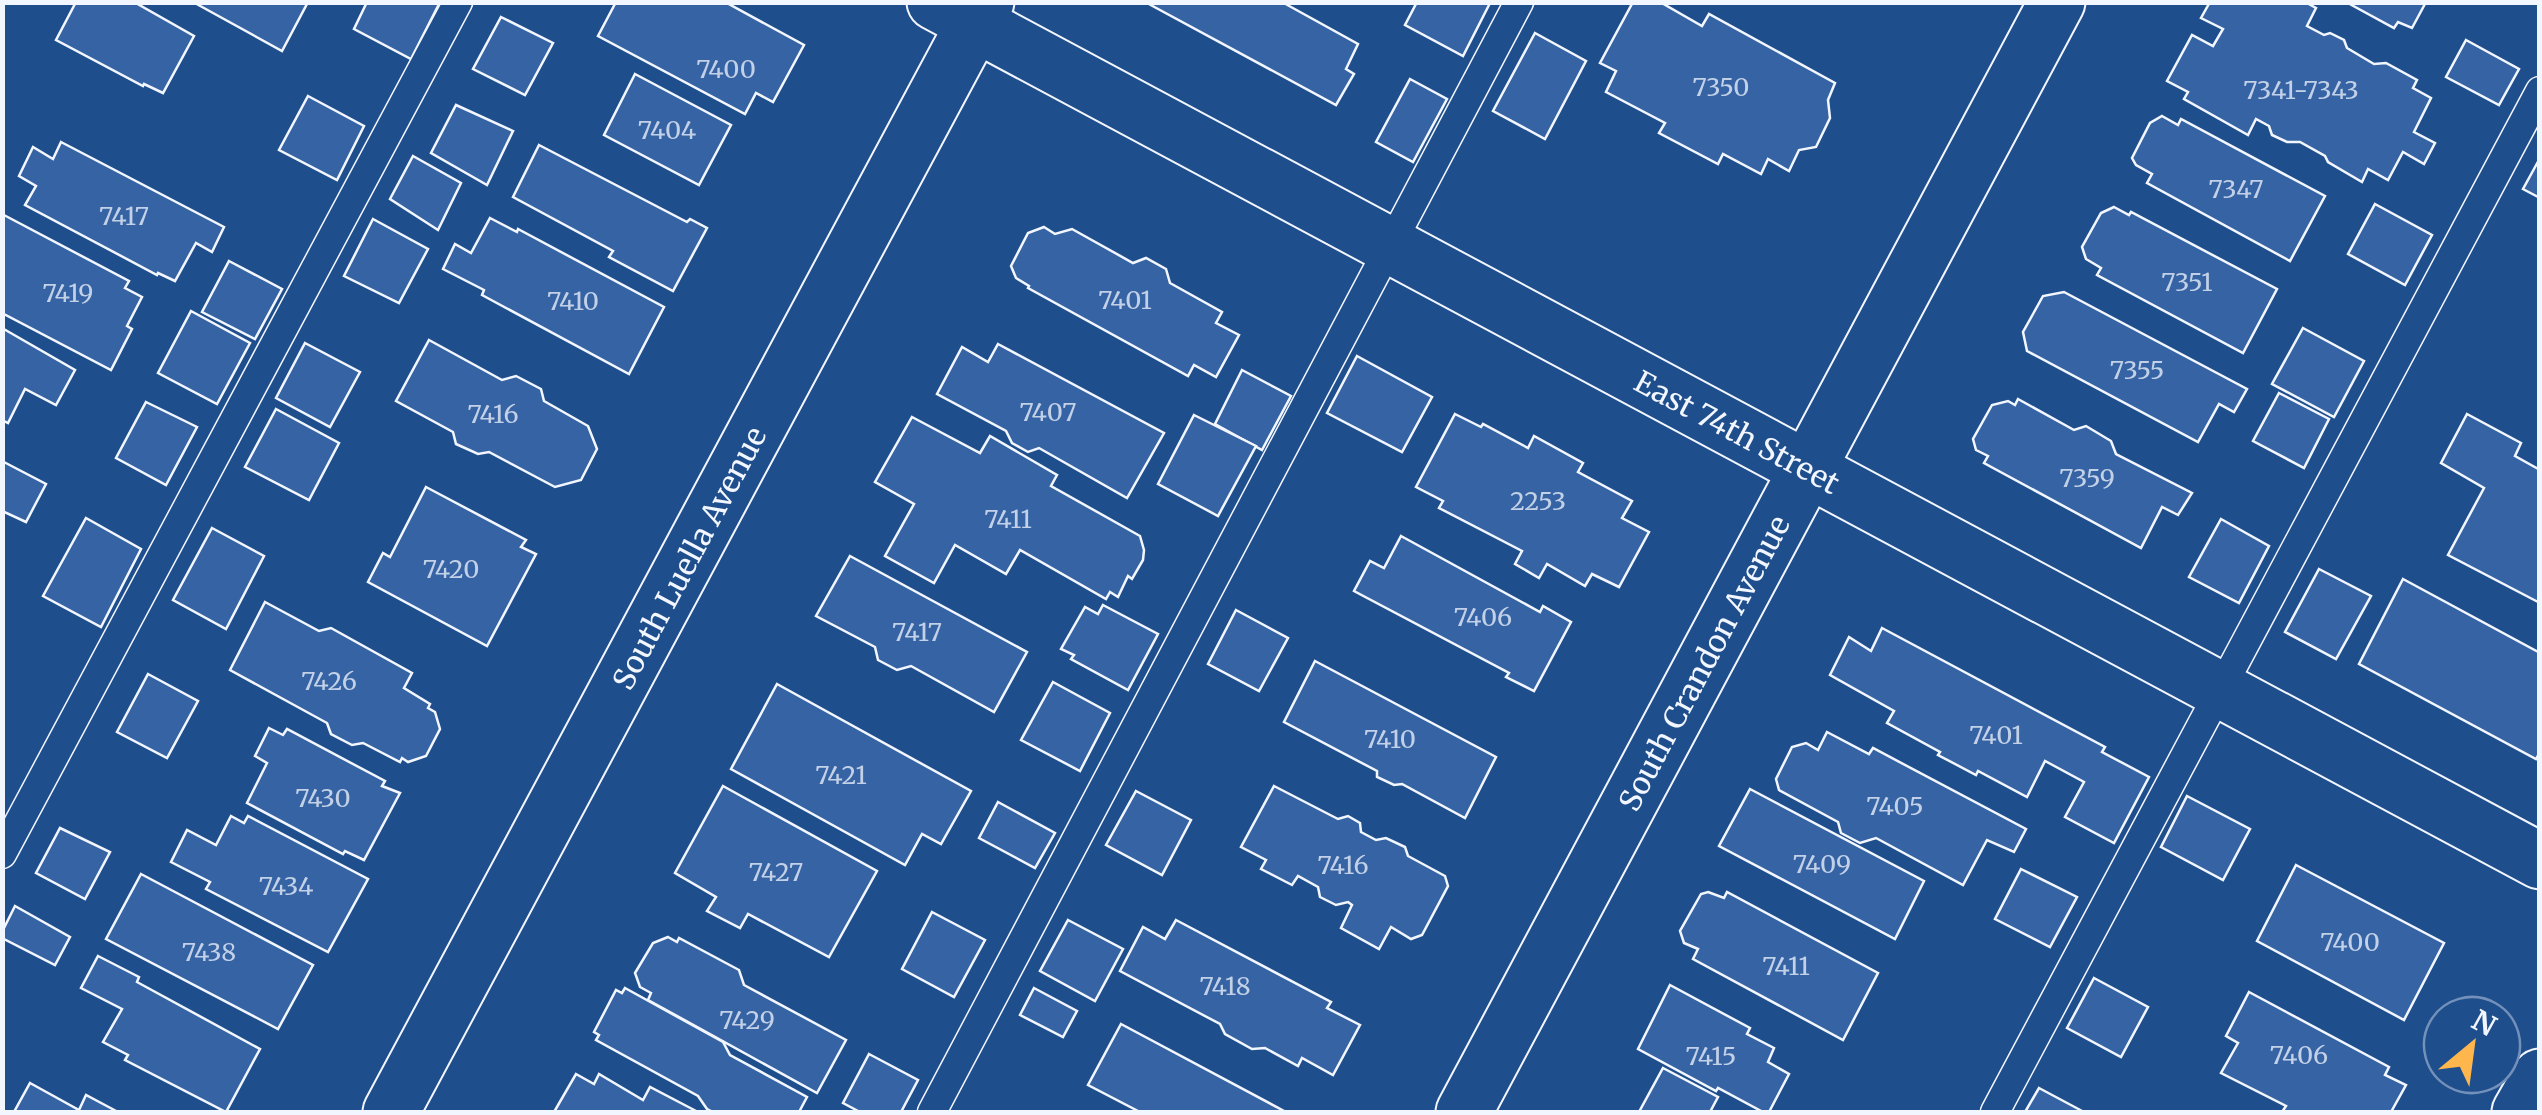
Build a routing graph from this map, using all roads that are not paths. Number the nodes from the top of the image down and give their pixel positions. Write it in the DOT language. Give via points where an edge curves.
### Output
graph roads {
  1 [pos="458,2"];
  2 [pos="1520,2"];
  3 [pos="2057,2"];
  4 [pos="965,10"];
  5 [pos="2540,91"];
  6 [pos="1390,246"];
  7 [pos="1808,470"];
  8 [pos="2220,690"];
  9 [pos="2,854"];
  10 [pos="2540,861"];
  11 [pos="2540,1077"];
  12 [pos="391,1112"];
  13 [pos="932,1112"];
  14 [pos="1464,1112"];
  15 [pos="1996,1112"];
  16 [pos="2520,1112"];
  1 -- 9 [label="lane"];
  2 -- 6 [label="lane"];
  3 -- 7 [label="street, South Crandon Avenue"];
  4 -- 6 [label="street, East 74th Street"];
  4 -- 12 [label="street, South Luella Avenue"];
  5 -- 8 [label="lane"];
  6 -- 7 [label="street, East 74th Street"];
  6 -- 13 [label="lane"];
  7 -- 8 [label="street, East 74th Street"];
  7 -- 14 [label="street, South Crandon Avenue"];
  8 -- 10 [label="street, East 74th Street"];
  8 -- 15 [label="lane"];
  11 -- 16 [label="street"];
}
